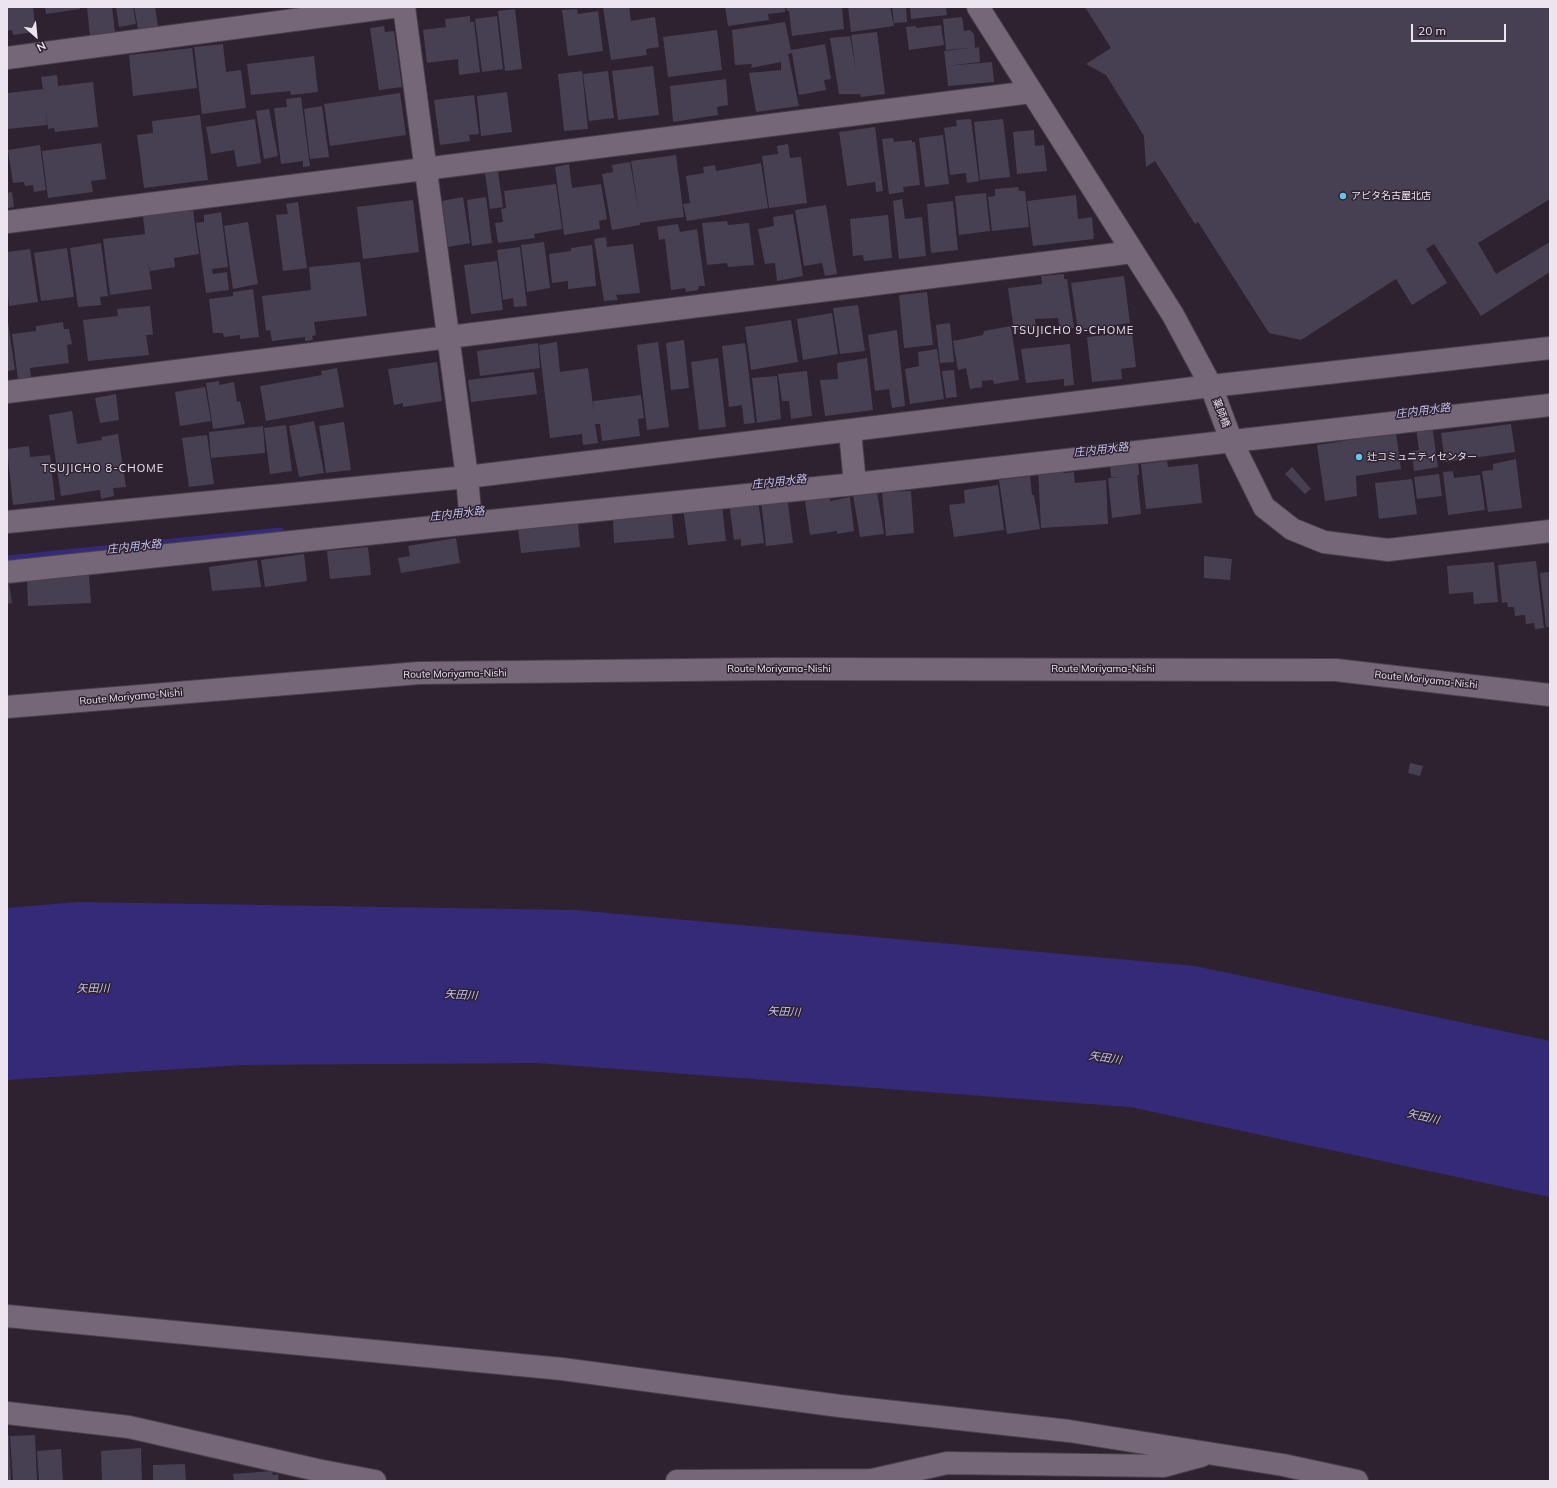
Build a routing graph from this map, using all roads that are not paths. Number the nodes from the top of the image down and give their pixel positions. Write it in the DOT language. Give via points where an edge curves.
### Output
graph roads {
  1 [pos="392,7"];
  2 [pos="404,7"];
  3 [pos="978,7"];
  4 [pos="7,58"];
  5 [pos="1031,92"];
  6 [pos="426,169"];
  7 [pos="7,222"];
  8 [pos="1133,252"];
  9 [pos="448,337"];
  10 [pos="1550,348"];
  11 [pos="1210,386"];
  12 [pos="7,392"];
  13 [pos="1550,405"];
  14 [pos="850,431"];
  15 [pos="1231,440"];
  16 [pos="467,477"];
  17 [pos="855,484"];
  18 [pos="7,522"];
  19 [pos="471,523"];
  20 [pos="1550,531"];
  21 [pos="7,572"];
  22 [pos="1550,695"];
  23 [pos="7,707"];
  24 [pos="7,1316"];
  25 [pos="7,1413"];
  26 [pos="1210,1454"];
  27 [pos="317,1476"];
  28 [pos="375,1481"];
  29 [pos="677,1481"];
  30 [pos="1357,1481"];
  1 -- 4 [label="street"];
  2 -- 6 [label="street"];
  3 -- 5 [label="street, 薬師橋"];
  5 -- 6 [label="street"];
  5 -- 8 [label="street, 薬師橋"];
  6 -- 7 [label="street"];
  6 -- 9 [label="street"];
  8 -- 9 [label="street"];
  8 -- 11 [label="street, 薬師橋" via="1173,315"];
  9 -- 12 [label="street"];
  9 -- 16 [label="street"];
  10 -- 11 [label="street"];
  11 -- 14 [label="street"];
  11 -- 15 [label="street, 薬師橋"];
  13 -- 15 [label="street"];
  14 -- 16 [label="street"];
  14 -- 17 [label="street"];
  15 -- 17 [label="street"];
  15 -- 20 [label="street, 薬師橋" via="1264,507 1292,529 1324,542 1388,550"];
  16 -- 18 [label="street"];
  16 -- 19 [label="street"];
  17 -- 19 [label="street"];
  19 -- 21 [label="street"];
  22 -- 23 [label="street, Route Moriyama-Nishi" via="1336,670 773,669 419,673"];
  24 -- 26 [label="street" via="562,1369 840,1406 1069,1432"];
  25 -- 27 [label="street" via="129,1427"];
  26 -- 29 [label="street" via="1164,1466 947,1463 872,1480"];
  26 -- 30 [label="street"];
  27 -- 28 [label="street"];
}
